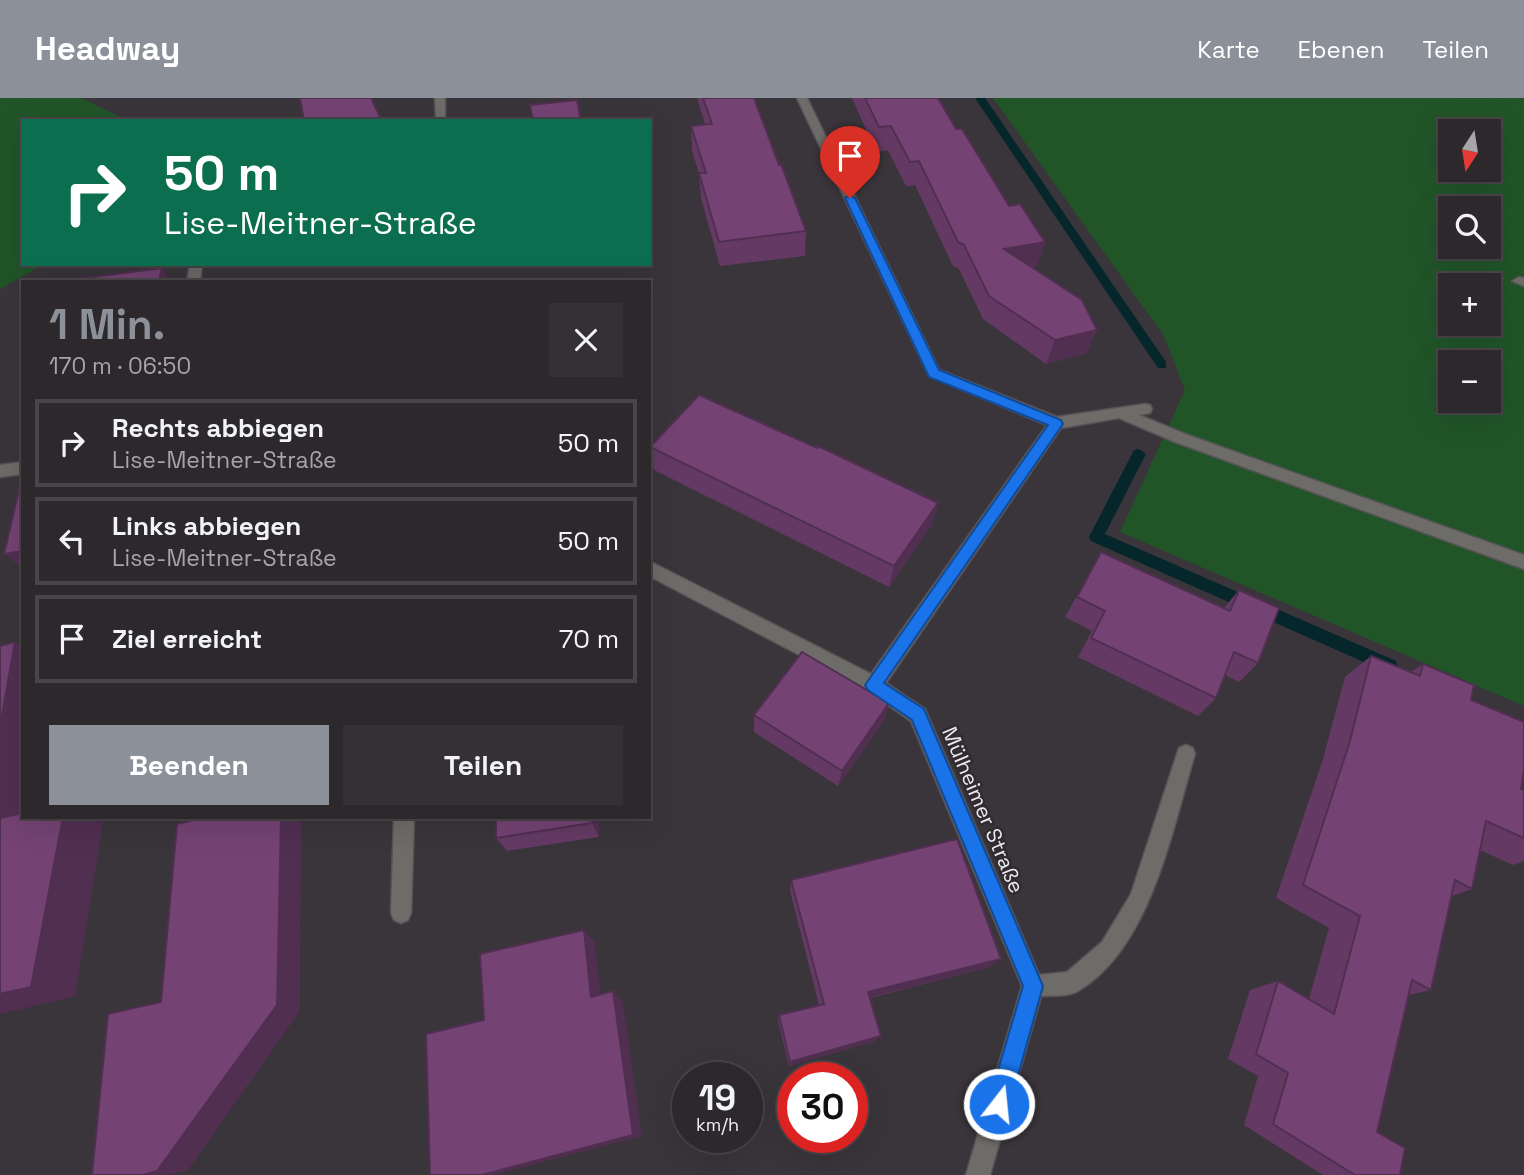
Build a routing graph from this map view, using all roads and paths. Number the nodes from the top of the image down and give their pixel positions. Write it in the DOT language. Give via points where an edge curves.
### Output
graph roads {
  1 [pos="440,98"];
  2 [pos="802,98"];
  3 [pos="441,118"];
  4 [pos="1145,408"];
  5 [pos="1120,413"];
  6 [pos="1056,424"];
  7 [pos="21,468"];
  8 [pos="0,471"];
  9 [pos="1524,562"];
  10 [pos="651,569"];
  11 [pos="874,685"];
  12 [pos="1186,754"];
  13 [pos="404,819"];
  14 [pos="401,913"];
  15 [pos="1033,986"];
  16 [pos="978,1175"];
  1 -- 3 [label="street"];
  2 -- 6 [label="street" via="934,373"];
  4 -- 5 [label="street"];
  5 -- 6 [label="street"];
  5 -- 9 [label="street"];
  6 -- 11 [label="street"];
  7 -- 8 [label="street"];
  10 -- 11 [label="street, Mülheimer Straße"];
  11 -- 15 [label="street, Mülheimer Straße" via="918,715"];
  12 -- 15 [label="street" via="1140,899 1110,950 1071,983"];
  13 -- 14 [label="street"];
  15 -- 16 [label="street"];
}
